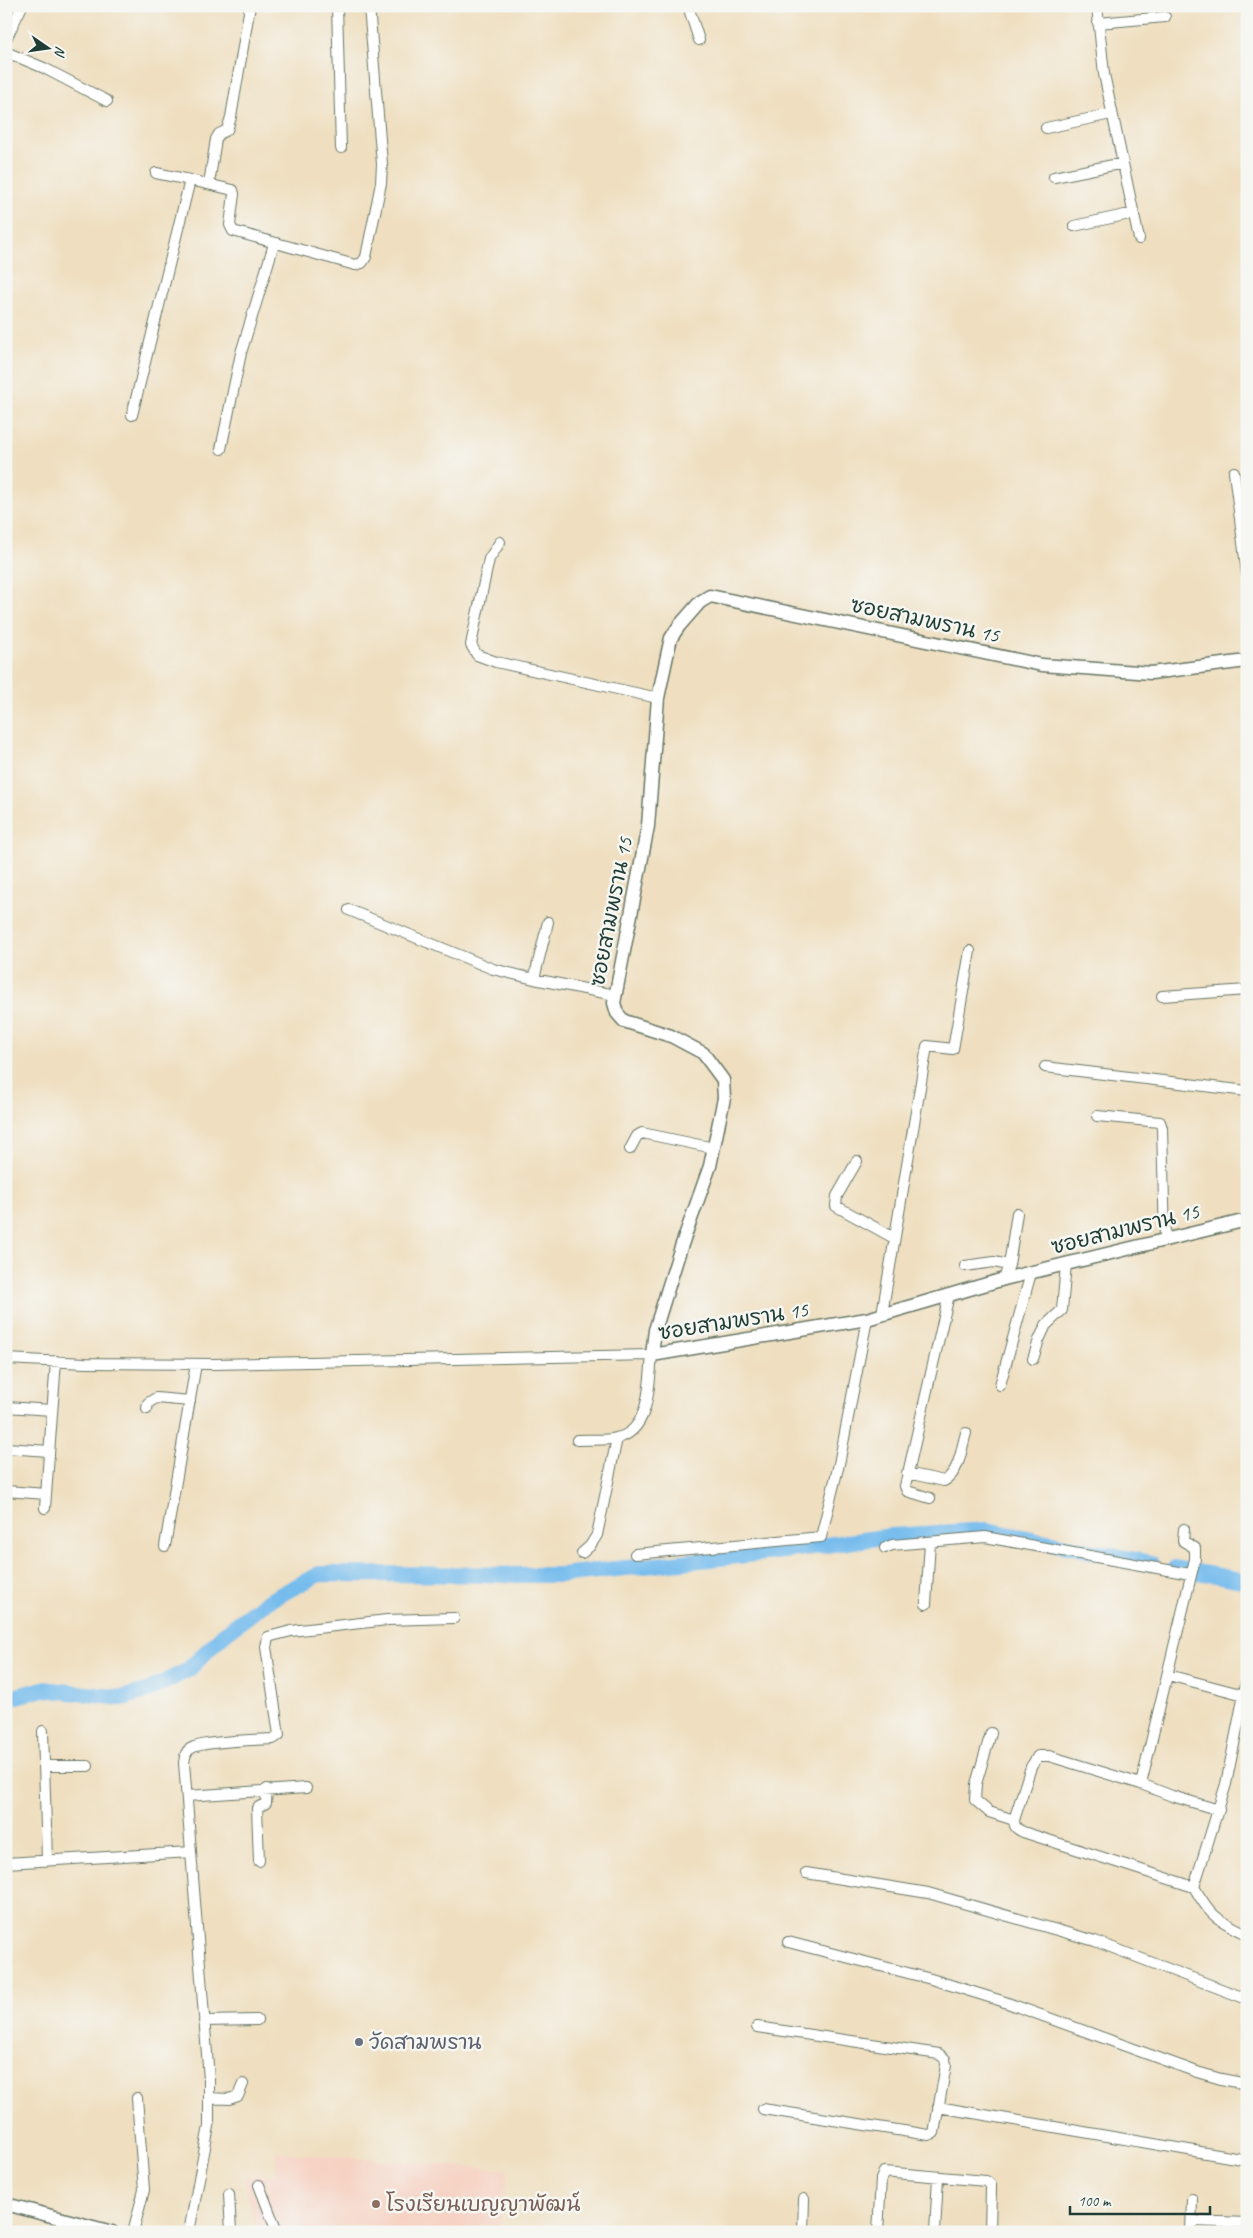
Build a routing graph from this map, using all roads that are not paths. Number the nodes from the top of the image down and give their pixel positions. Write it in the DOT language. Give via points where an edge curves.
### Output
graph roads {
  1 [pos="22,6"];
  2 [pos="250,6"];
  3 [pos="337,6"];
  4 [pos="370,6"];
  5 [pos="688,6"];
  6 [pos="1097,6"];
  7 [pos="1166,17"];
  8 [pos="1098,23"];
  9 [pos="6,38"];
  10 [pos="698,40"];
  11 [pos="6,52"];
  12 [pos="107,101"];
  13 [pos="1112,114"];
  14 [pos="1046,128"];
  15 [pos="342,148"];
  16 [pos="1123,163"];
  17 [pos="156,172"];
  18 [pos="1054,177"];
  19 [pos="190,180"];
  20 [pos="209,184"];
  21 [pos="1134,213"];
  22 [pos="1074,226"];
  23 [pos="1139,239"];
  24 [pos="274,244"];
  25 [pos="132,415"];
  26 [pos="221,449"];
  27 [pos="1234,472"];
  28 [pos="500,542"];
  29 [pos="1247,574"];
  30 [pos="1247,661"];
  31 [pos="658,698"];
  32 [pos="349,910"];
  33 [pos="548,922"];
  34 [pos="970,952"];
  35 [pos="534,979"];
  36 [pos="1247,990"];
  37 [pos="615,994"];
  38 [pos="1162,996"];
  39 [pos="1045,1067"];
  40 [pos="1247,1091"];
  41 [pos="1097,1116"];
  42 [pos="714,1148"];
  43 [pos="630,1149"];
  44 [pos="857,1161"];
  45 [pos="1017,1213"];
  46 [pos="1247,1220"];
  47 [pos="894,1238"];
  48 [pos="1165,1239"];
  49 [pos="1066,1264"];
  50 [pos="1009,1265"];
  51 [pos="965,1266"];
  52 [pos="1031,1273"];
  53 [pos="1004,1279"];
  54 [pos="949,1295"];
  55 [pos="882,1314"];
  56 [pos="867,1319"];
  57 [pos="652,1355"];
  58 [pos="6,1359"];
  59 [pos="1033,1359"];
  60 [pos="56,1361"];
  61 [pos="196,1364"];
  62 [pos="1000,1385"];
  63 [pos="190,1401"];
  64 [pos="6,1407"];
  65 [pos="147,1409"];
  66 [pos="52,1410"];
  67 [pos="966,1433"];
  68 [pos="616,1438"];
  69 [pos="577,1440"];
  70 [pos="6,1448"];
  71 [pos="49,1451"];
  72 [pos="907,1473"];
  73 [pos="6,1491"];
  74 [pos="46,1494"];
  75 [pos="930,1498"];
  76 [pos="45,1508"];
  77 [pos="1184,1529"];
  78 [pos="930,1542"];
  79 [pos="165,1546"];
  80 [pos="885,1548"];
  81 [pos="582,1553"];
  82 [pos="635,1554"];
  83 [pos="1190,1573"];
  84 [pos="926,1604"];
  85 [pos="454,1618"];
  86 [pos="1168,1675"];
  87 [pos="1247,1679"];
  88 [pos="1244,1695"];
  89 [pos="43,1731"];
  90 [pos="991,1733"];
  91 [pos="44,1766"];
  92 [pos="88,1766"];
  93 [pos="1141,1784"];
  94 [pos="306,1788"];
  95 [pos="268,1790"];
  96 [pos="187,1796"];
  97 [pos="1219,1810"];
  98 [pos="1014,1820"];
  99 [pos="191,1852"];
  100 [pos="47,1860"];
  101 [pos="259,1861"];
  102 [pos="6,1863"];
  103 [pos="806,1873"];
  104 [pos="1194,1887"];
  105 [pos="1247,1934"];
  106 [pos="788,1942"];
  107 [pos="1247,1999"];
  108 [pos="257,2020"];
  109 [pos="204,2021"];
  110 [pos="757,2027"];
  111 [pos="243,2084"];
  112 [pos="1247,2084"];
  113 [pos="137,2098"];
  114 [pos="209,2098"];
  115 [pos="938,2107"];
  116 [pos="763,2109"];
  117 [pos="1247,2160"];
  118 [pos="938,2177"];
  119 [pos="259,2185"];
  120 [pos="229,2194"];
  121 [pos="804,2199"];
  122 [pos="1192,2199"];
  123 [pos="6,2204"];
  124 [pos="1192,2221"];
  125 [pos="1247,2223"];
  126 [pos="112,2232"];
  127 [pos="132,2232"];
  128 [pos="189,2232"];
  129 [pos="231,2232"];
  130 [pos="277,2232"];
  131 [pos="803,2232"];
  132 [pos="878,2232"];
  133 [pos="935,2232"];
  134 [pos="990,2232"];
  135 [pos="1191,2232"];
  1 -- 9 [label="street"];
  2 -- 20 [label="street" via="231,118 228,127 216,139"];
  3 -- 15 [label="street"];
  4 -- 24 [label="street" via="382,164 366,257 355,265"];
  5 -- 10 [label="street"];
  6 -- 8 [label="street"];
  7 -- 8 [label="street"];
  8 -- 13 [label="street"];
  11 -- 12 [label="street"];
  13 -- 14 [label="street"];
  13 -- 16 [label="street"];
  16 -- 18 [label="street"];
  16 -- 21 [label="street"];
  17 -- 19 [label="street"];
  19 -- 20 [label="street"];
  19 -- 25 [label="street"];
  20 -- 24 [label="street" via="234,192 230,225 233,231"];
  21 -- 22 [label="street"];
  21 -- 23 [label="street"];
  24 -- 26 [label="street" via="242,353"];
  27 -- 29 [label="street"];
  28 -- 31 [label="street" via="491,554 485,576 472,645 477,655"];
  30 -- 31 [label="street, ซอยสามพราน 15" via="1151,673 1042,665 710,596 700,602 671,638"];
  31 -- 37 [label="street, ซอยสามพราน 15" via="648,826"];
  32 -- 35 [label="street" via="474,962"];
  33 -- 35 [label="street"];
  34 -- 47 [label="street" via="953,1049 927,1046"];
  35 -- 37 [label="street"];
  36 -- 38 [label="street"];
  37 -- 42 [label="street, ซอยสามพราน 15" via="617,1013 624,1020 687,1044 703,1054 723,1080 724,1098"];
  39 -- 40 [label="street"];
  41 -- 48 [label="street" via="1160,1122"];
  42 -- 43 [label="street" via="642,1133"];
  42 -- 57 [label="street, ซอยสามพราน 15" via="656,1330"];
  44 -- 47 [label="street" via="836,1196 836,1206"];
  45 -- 50 [label="street"];
  46 -- 48 [label="street, ซอยสามพราน 15"];
  47 -- 55 [label="street"];
  48 -- 49 [label="street, ซอยสามพราน 15"];
  49 -- 52 [label="street, ซอยสามพราน 15"];
  49 -- 59 [label="street" via="1062,1310 1046,1325"];
  50 -- 51 [label="street" via="994,1262"];
  50 -- 53 [label="street"];
  52 -- 53 [label="street, ซอยสามพราน 15"];
  52 -- 62 [label="street"];
  53 -- 54 [label="street, ซอยสามพราน 15"];
  54 -- 55 [label="street, ซอยสามพราน 15"];
  54 -- 72 [label="street"];
  55 -- 56 [label="street, ซอยสามพราน 15"];
  56 -- 57 [label="street, ซอยสามพราน 15"];
  56 -- 82 [label="street" via="823,1535"];
  57 -- 61 [label="street"];
  57 -- 68 [label="street" via="641,1419 625,1435"];
  58 -- 60 [label="street"];
  60 -- 61 [label="street"];
  60 -- 66 [label="street"];
  61 -- 63 [label="street"];
  63 -- 65 [label="street" via="156,1398 151,1400"];
  63 -- 79 [label="street"];
  64 -- 66 [label="street"];
  66 -- 71 [label="street"];
  67 -- 72 [label="street" via="956,1466 949,1477 944,1480"];
  68 -- 69 [label="street"];
  68 -- 81 [label="street" via="597,1535"];
  70 -- 71 [label="street"];
  71 -- 74 [label="street"];
  72 -- 75 [label="street" via="907,1491"];
  73 -- 74 [label="street"];
  74 -- 76 [label="street"];
  77 -- 83 [label="street" via="1183,1541 1195,1548"];
  78 -- 80 [label="street"];
  78 -- 83 [label="street" via="985,1537"];
  78 -- 84 [label="street"];
  83 -- 86 [label="street"];
  85 -- 96 [label="street" via="387,1620 291,1630 268,1637 266,1647 279,1735 191,1748 184,1763"];
  86 -- 88 [label="street"];
  86 -- 93 [label="street"];
  87 -- 88 [label="street"];
  88 -- 97 [label="street"];
  89 -- 91 [label="street"];
  90 -- 98 [label="street" via="976,1784 975,1800 989,1812"];
  91 -- 92 [label="street"];
  91 -- 100 [label="street"];
  93 -- 97 [label="street"];
  93 -- 98 [label="street" via="1049,1756 1038,1756"];
  94 -- 95 [label="street"];
  95 -- 96 [label="street"];
  95 -- 101 [label="street" via="266,1803 257,1808"];
  96 -- 99 [label="street"];
  97 -- 104 [label="street"];
  98 -- 104 [label="street" via="1017,1829 1023,1832"];
  99 -- 100 [label="street"];
  99 -- 109 [label="street"];
  100 -- 102 [label="street"];
  103 -- 107 [label="street" via="928,1893 1095,1941"];
  104 -- 105 [label="street" via="1214,1917"];
  106 -- 112 [label="street" via="940,1981 1197,2072"];
  108 -- 109 [label="street"];
  109 -- 114 [label="street"];
  110 -- 115 [label="street" via="939,2054 946,2059 946,2065"];
  111 -- 114 [label="street" via="238,2096"];
  113 -- 127 [label="street" via="144,2190"];
  114 -- 128 [label="street" via="208,2134"];
  115 -- 116 [label="street" via="934,2133 925,2136"];
  115 -- 117 [label="street"];
  118 -- 132 [label="street" via="884,2172"];
  118 -- 133 [label="street"];
  118 -- 134 [label="street" via="983,2180 991,2185"];
  119 -- 130 [label="street"];
  120 -- 129 [label="street"];
  121 -- 131 [label="street"];
  122 -- 124 [label="street"];
  123 -- 126 [label="street"];
  124 -- 125 [label="street"];
  124 -- 135 [label="street"];
}
